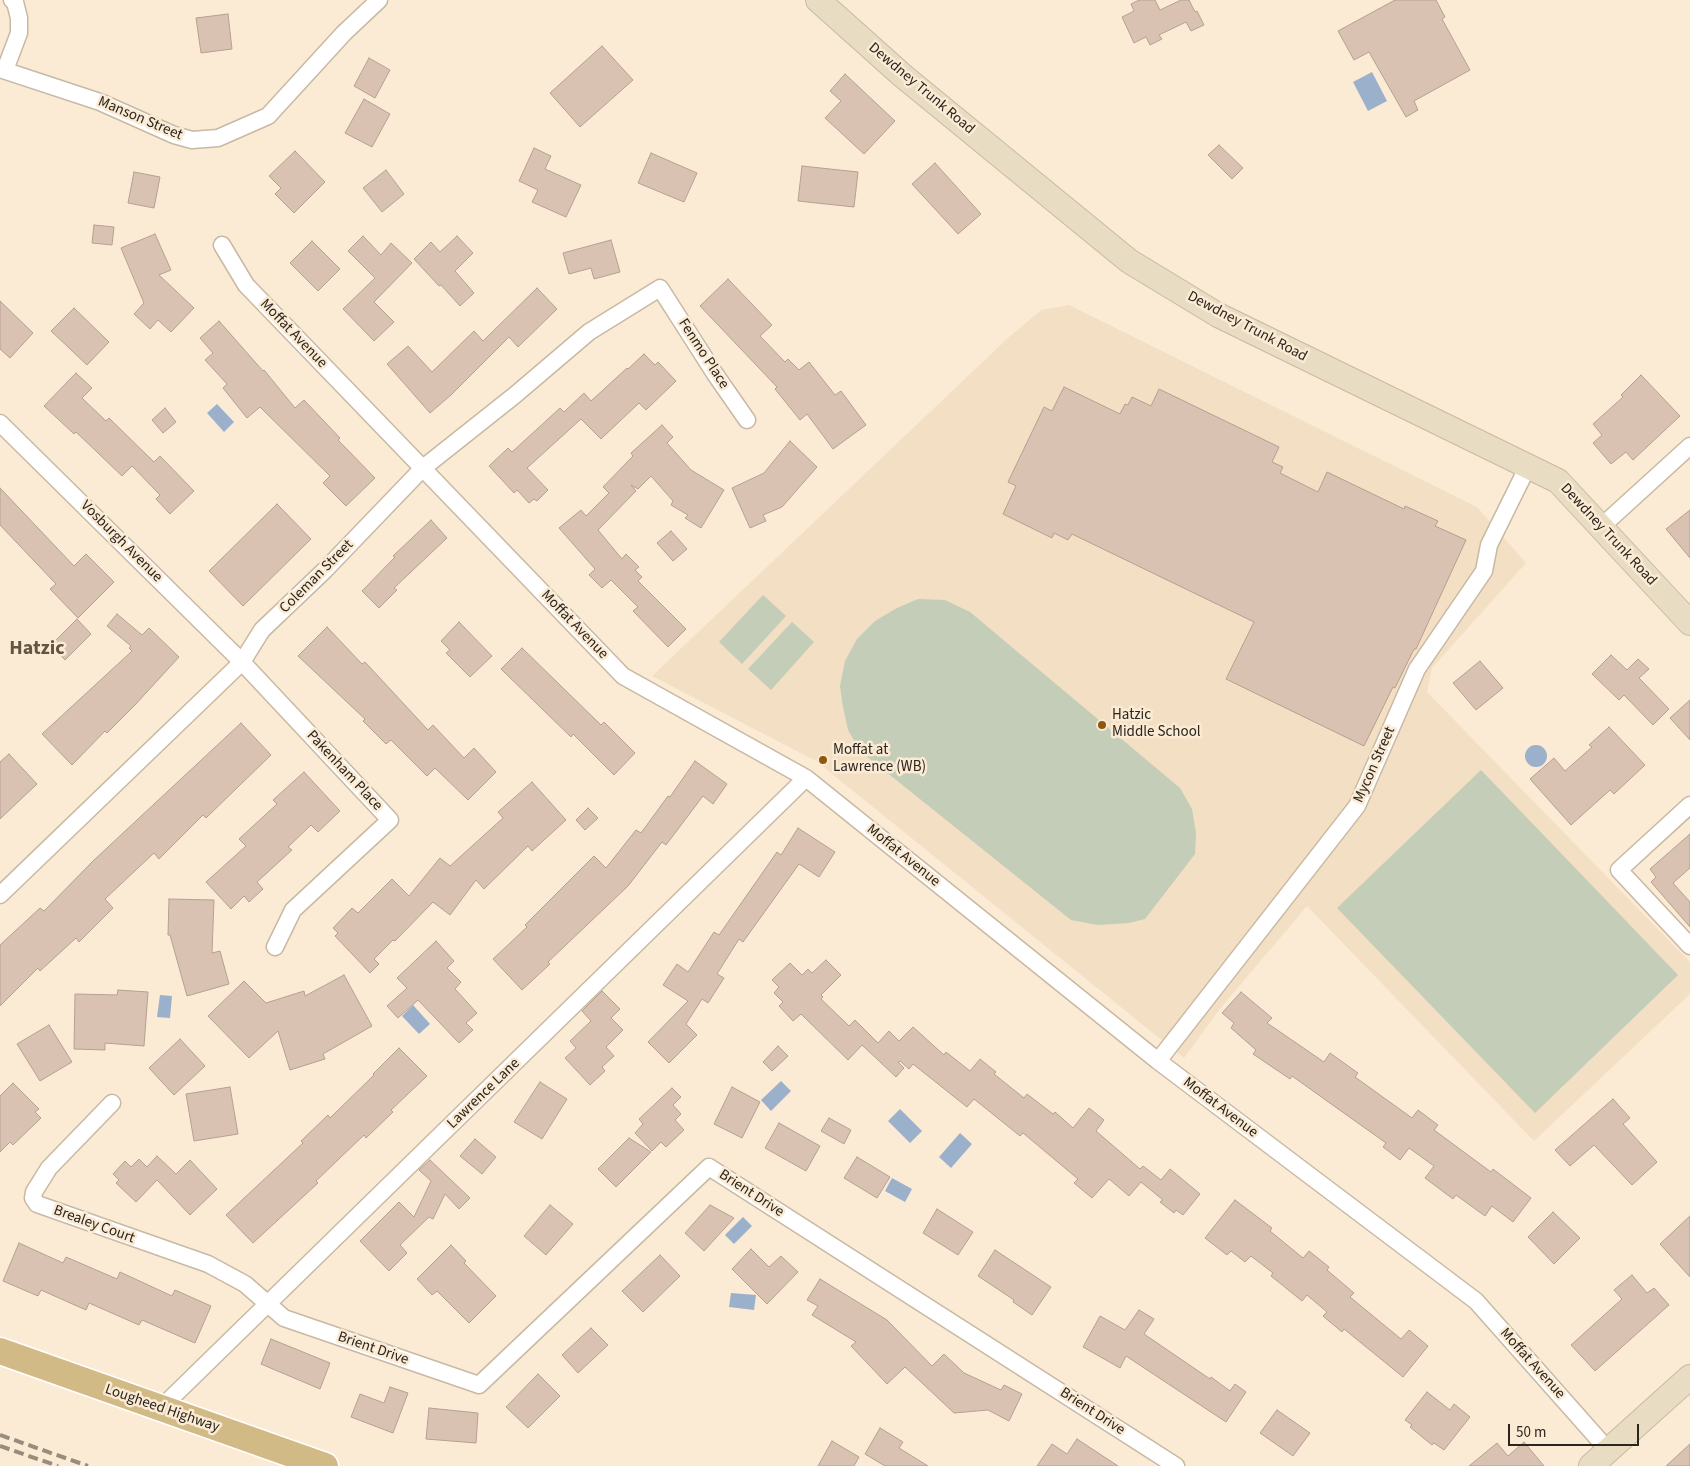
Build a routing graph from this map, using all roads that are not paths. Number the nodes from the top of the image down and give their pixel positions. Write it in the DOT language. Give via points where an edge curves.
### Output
graph roads {
  1 [pos="12,0"];
  2 [pos="379,0"];
  3 [pos="818,0"];
  4 [pos="2,69"];
  5 [pos="222,245"];
  6 [pos="660,288"];
  7 [pos="747,420"];
  8 [pos="0,422"];
  9 [pos="1690,446"];
  10 [pos="1528,466"];
  11 [pos="423,468"];
  12 [pos="1601,526"];
  13 [pos="1690,624"];
  14 [pos="242,662"];
  15 [pos="806,778"];
  16 [pos="1690,806"];
  17 [pos="0,894"];
  18 [pos="1690,946"];
  19 [pos="275,948"];
  20 [pos="1158,1061"];
  21 [pos="112,1103"];
  22 [pos="268,1305"];
  23 [pos="0,1351"];
  24 [pos="1690,1377"];
  25 [pos="161,1408"];
  26 [pos="1608,1450"];
  27 [pos="325,1466"];
  28 [pos="1176,1466"];
  29 [pos="1591,1466"];
  1 -- 4 [label="street" via="19,18 19,32"];
  2 -- 4 [label="street, Manson Street" via="268,116 218,138 192,140 174,135 100,102"];
  3 -- 10 [label="main road, Dewdney Trunk Road" via="903,76 1129,260 1218,315"];
  5 -- 11 [label="street, Moffat Avenue" via="246,285"];
  6 -- 7 [label="street, Fenmo Place"];
  6 -- 11 [label="street, Coleman Street" via="589,332"];
  8 -- 14 [label="street, Vosburgh Avenue"];
  9 -- 12 [label="street"];
  10 -- 12 [label="main road, Dewdney Trunk Road" via="1558,481"];
  10 -- 20 [label="street, Mycon Street" via="1489,545 1484,570 1417,669 1357,806"];
  11 -- 14 [label="street, Coleman Street" via="326,570 262,630"];
  11 -- 15 [label="street, Moffat Avenue" via="623,676"];
  12 -- 13 [label="main road, Dewdney Trunk Road"];
  14 -- 17 [label="street, Coleman Street"];
  14 -- 19 [label="street, Pakenham Place" via="390,820 293,910"];
  15 -- 20 [label="street, Moffat Avenue"];
  15 -- 22 [label="street, Lawrence Lane"];
  16 -- 18 [label="street" via="1619,870"];
  20 -- 26 [label="street, Moffat Avenue" via="1476,1301"];
  21 -- 22 [label="street, Brealey Court" via="49,1168 34,1192 37,1204 208,1264 245,1284"];
  22 -- 25 [label="street, Lawrence Lane"];
  22 -- 28 [label="street, Brient Drive" via="284,1318 479,1385 709,1167"];
  23 -- 25 [label="main road, Lougheed Highway"];
  24 -- 26 [label="main road"];
  25 -- 27 [label="main road, Lougheed Highway"];
  26 -- 29 [label="main road"];
}
